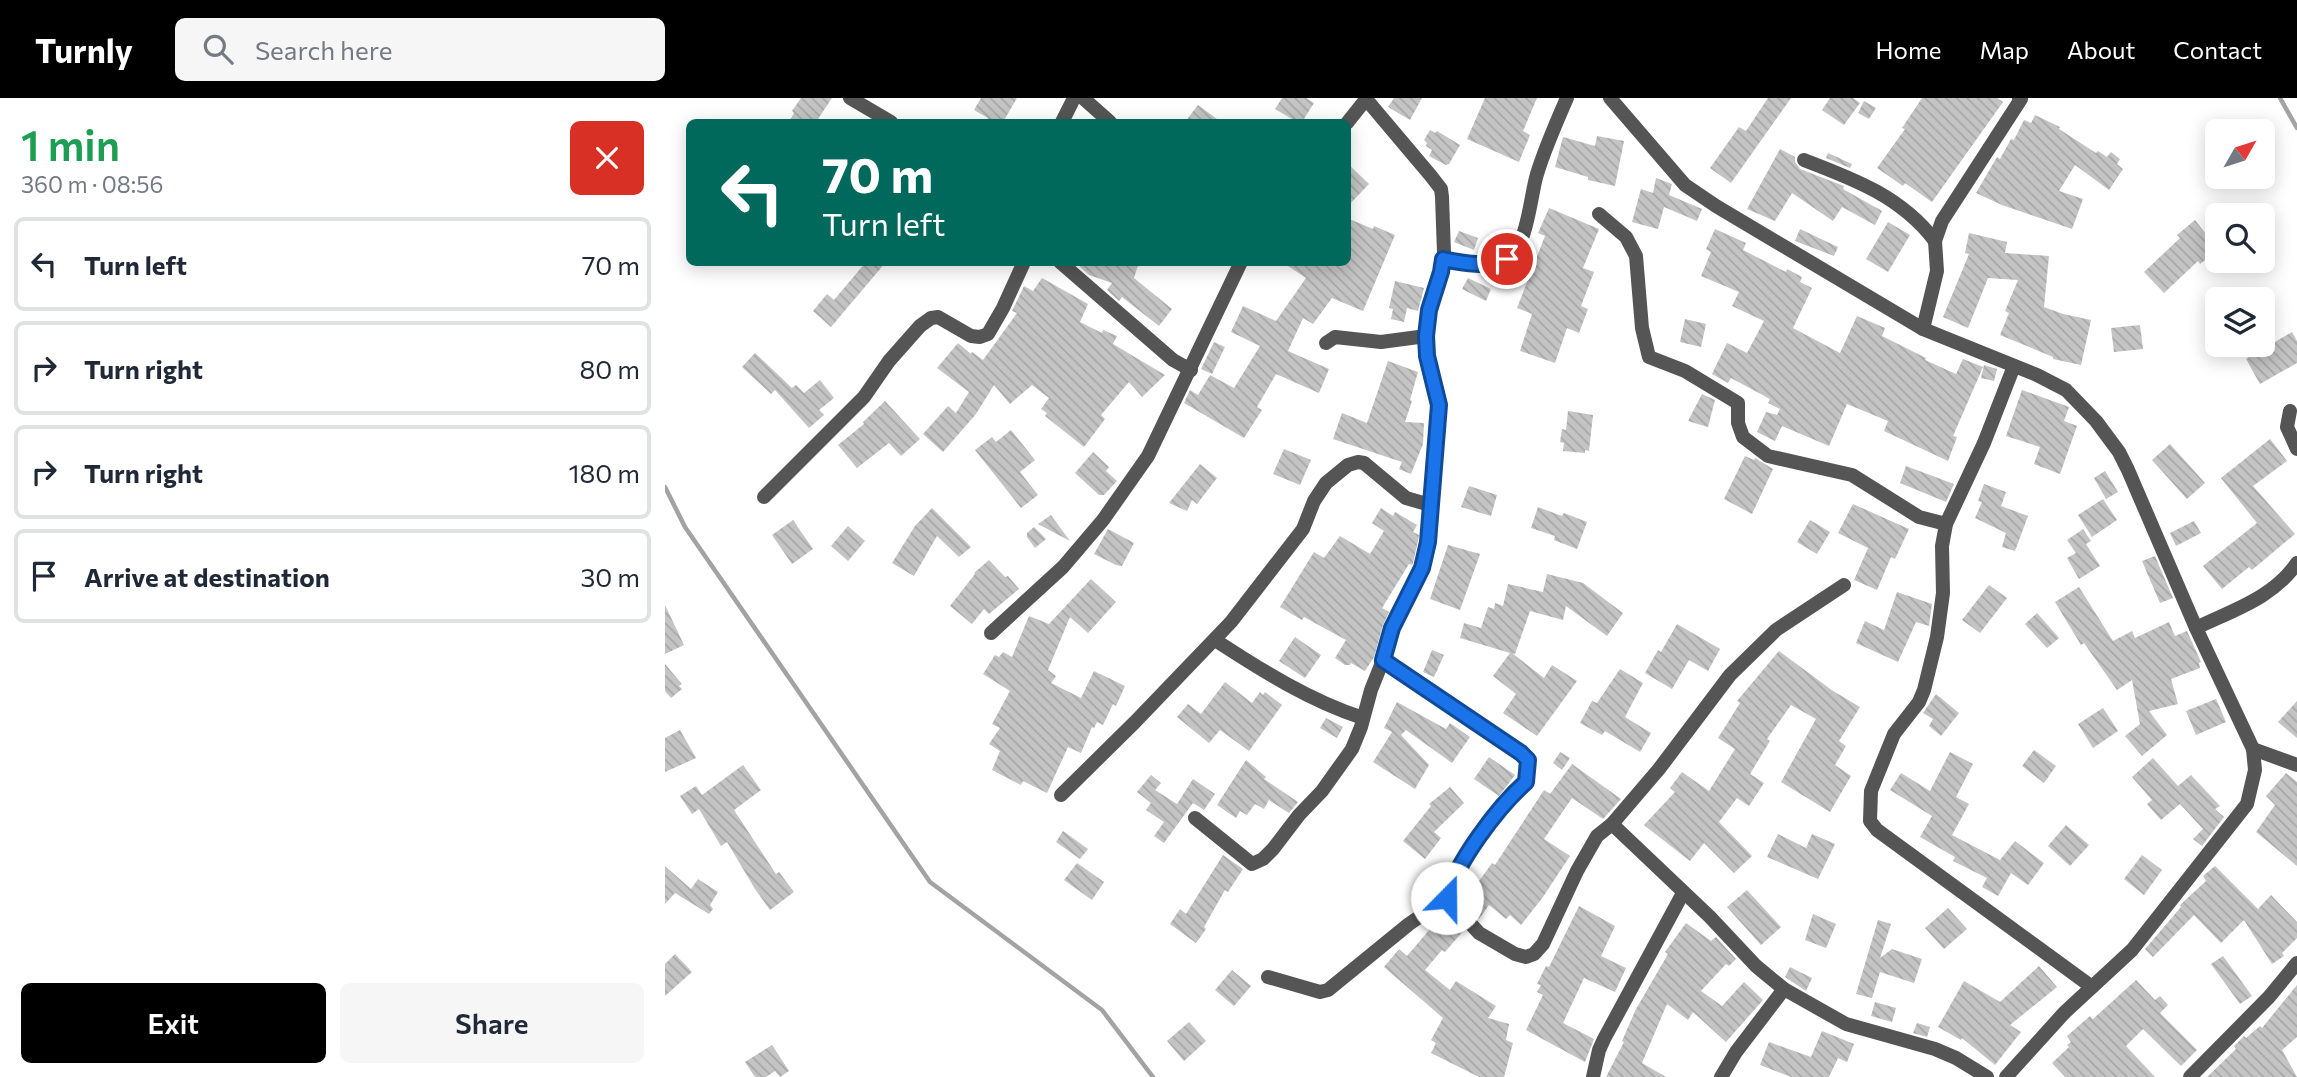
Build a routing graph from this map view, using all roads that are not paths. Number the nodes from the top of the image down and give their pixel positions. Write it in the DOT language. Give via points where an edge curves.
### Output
graph roads {
  1 [pos="850,98"];
  2 [pos="1073,98"];
  3 [pos="1083,98"];
  4 [pos="1567,98"];
  5 [pos="1610,98"];
  6 [pos="2019,98"];
  7 [pos="1366,99"];
  8 [pos="886,119"];
  9 [pos="1063,119"];
  10 [pos="1107,119"];
  11 [pos="1350,119"];
  12 [pos="1804,160"];
  13 [pos="1599,214"];
  14 [pos="1935,241"];
  15 [pos="1443,259"];
  16 [pos="1022,266"];
  17 [pos="1065,266"];
  18 [pos="1239,266"];
  19 [pos="1923,329"];
  20 [pos="1426,336"];
  21 [pos="1326,343"];
  22 [pos="2014,366"];
  23 [pos="1191,370"];
  24 [pos="2290,411"];
  25 [pos="2297,449"];
  26 [pos="764,497"];
  27 [pos="1430,505"];
  28 [pos="1946,524"];
  29 [pos="2297,563"];
  30 [pos="1845,584"];
  31 [pos="2196,628"];
  32 [pos="991,633"];
  33 [pos="1215,639"];
  34 [pos="1383,660"];
  35 [pos="1363,718"];
  36 [pos="2253,749"];
  37 [pos="2297,765"];
  38 [pos="1061,794"];
  39 [pos="1195,818"];
  40 [pos="1612,824"];
  41 [pos="1683,892"];
  42 [pos="1447,898"];
  43 [pos="2297,962"];
  44 [pos="1268,977"];
  45 [pos="2092,987"];
  46 [pos="1784,989"];
  47 [pos="1593,1077"];
  48 [pos="1721,1077"];
  49 [pos="1987,1077"];
  50 [pos="2006,1077"];
  51 [pos="2190,1077"];
  1 -- 8 [label="street"];
  2 -- 9 [label="street"];
  3 -- 10 [label="street"];
  4 -- 15 [label="street" via="1540,164 1516,249 1497,263 1473,265"];
  5 -- 19 [label="street" via="1685,185"];
  6 -- 14 [label="street" via="1954,198"];
  7 -- 11 [label="street"];
  7 -- 15 [label="street" via="1441,190"];
  12 -- 14 [label="street" via="1901,206"];
  13 -- 28 [label="street" via="1626,237 1636,256 1649,357 1685,371 1738,403 1744,437 1768,456 1852,475 1919,517"];
  14 -- 19 [label="street" via="1937,271"];
  15 -- 20 [label="street"];
  16 -- 26 [label="street" via="988,334 971,336 938,317 925,321 864,397"];
  17 -- 23 [label="street" via="1173,360"];
  18 -- 23 [label="street"];
  19 -- 22 [label="street"];
  20 -- 21 [label="street" via="1381,342 1335,337"];
  20 -- 27 [label="street" via="1439,405"];
  22 -- 28 [label="street"];
  22 -- 31 [label="street" via="2066,390 2119,452"];
  23 -- 32 [label="street" via="1148,456 1103,520 1063,567"];
  24 -- 25 [label="street" via="2287,427"];
  27 -- 33 [label="street" via="1406,498 1364,463 1348,465 1326,483 1303,529"];
  27 -- 34 [label="street" via="1422,568 1392,628"];
  28 -- 45 [label="street" via="1940,616 1924,690 1894,734 1878,769 1871,791 1870,821"];
  29 -- 31 [label="street" via="2278,586"];
  30 -- 40 [label="street" via="1776,630 1730,675"];
  31 -- 36 [label="street"];
  33 -- 35 [label="street" via="1300,691"];
  33 -- 38 [label="street"];
  34 -- 35 [label="street"];
  34 -- 42 [label="street" via="1528,760 1526,782 1473,846 1452,879"];
  35 -- 39 [label="street" via="1352,749 1322,791 1273,849 1254,864"];
  36 -- 37 [label="street"];
  36 -- 45 [label="street" via="2255,770 2247,804 2132,950"];
  40 -- 41 [label="street"];
  40 -- 42 [label="street" via="1597,836 1534,954 1515,954 1479,933"];
  41 -- 46 [label="street"];
  41 -- 47 [label="street" via="1604,1039"];
  42 -- 44 [label="street" via="1328,990 1320,992"];
  43 -- 51 [label="street"];
  45 -- 50 [label="street"];
  46 -- 48 [label="street"];
  46 -- 49 [label="street" via="1846,1024 1935,1049"];
}
